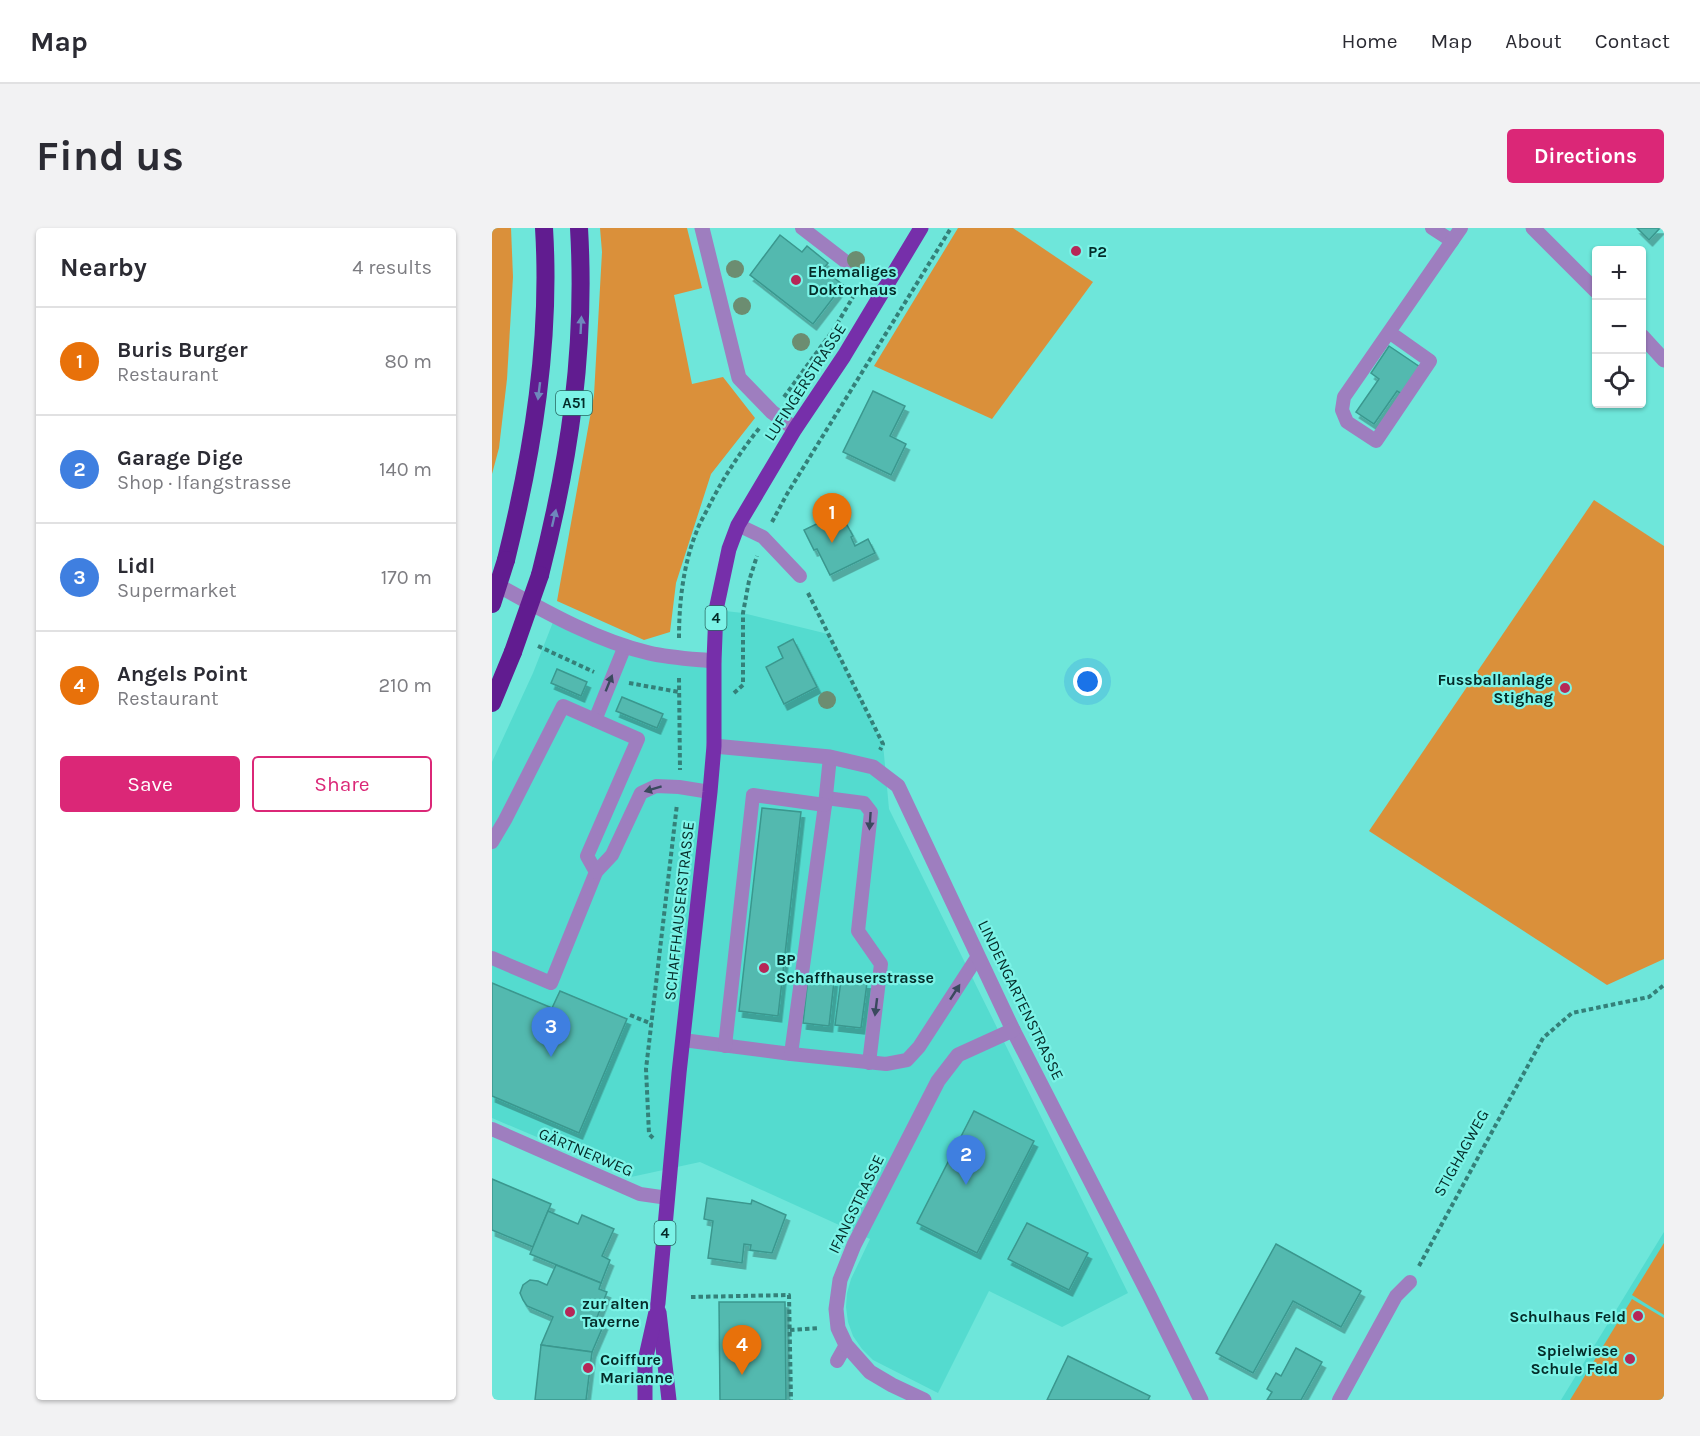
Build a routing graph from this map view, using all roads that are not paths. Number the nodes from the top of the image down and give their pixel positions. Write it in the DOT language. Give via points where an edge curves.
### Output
graph roads {
  1 [pos="544,228"];
  2 [pos="579,228"];
  3 [pos="702,228"];
  4 [pos="802,228"];
  5 [pos="921,228"];
  6 [pos="1432,228"];
  7 [pos="1461,228"];
  8 [pos="1533,228"];
  9 [pos="1452,241"];
  10 [pos="850,265"];
  11 [pos="1592,287"];
  12 [pos="1389,333"];
  13 [pos="1646,341"];
  14 [pos="1664,360"];
  15 [pos="795,429"];
  16 [pos="738,525"];
  17 [pos="800,576"];
  18 [pos="492,582"];
  19 [pos="492,604"];
  20 [pos="625,646"];
  21 [pos="714,661"];
  22 [pos="492,703"];
  23 [pos="595,720"];
  24 [pos="714,746"];
  25 [pos="830,757"];
  26 [pos="710,792"];
  27 [pos="826,802"];
  28 [pos="492,842"];
  29 [pos="596,872"];
  30 [pos="978,956"];
  31 [pos="492,958"];
  32 [pos="1013,1030"];
  33 [pos="683,1040"];
  34 [pos="725,1046"];
  35 [pos="791,1054"];
  36 [pos="869,1063"];
  37 [pos="492,1129"];
  38 [pos="668,1198"];
  39 [pos="1410,1282"];
  40 [pos="658,1303"];
  41 [pos="846,1346"];
  42 [pos="837,1361"];
  43 [pos="645,1400"];
  44 [pos="669,1400"];
  45 [pos="924,1400"];
  46 [pos="1201,1400"];
  47 [pos="1339,1400"];
  1 -- 19 [label="highway, A51, one-way, bridge" via="542,367 533,434 520,504"];
  22 -- 2 [label="highway, A51, one-way, bridge" via="540,575 563,475 581,322"];
  3 -- 15 [label="street" via="739,378"];
  4 -- 10 [label="lane"];
  5 -- 15 [label="main road, LUFINGERSTRASSE / 4"];
  6 -- 9 [label="lane"];
  7 -- 9 [label="lane"];
  8 -- 11 [label="street"];
  9 -- 12 [label="lane"];
  12 -- 12 [label="lane" via="1430,361 1376,441 1347,422 1342,410 1344,397"];
  13 -- 14 [label="street"];
  15 -- 16 [label="main road, LUFINGERSTRASSE / 4"];
  16 -- 17 [label="lane" via="764,537"];
  16 -- 21 [label="main road, SCHAFFHAUSERSTRASSE / 4" via="716,610"];
  18 -- 20 [label="street" via="555,617"];
  20 -- 21 [label="street"];
  23 -- 20 [label="lane, one-way"];
  21 -- 24 [label="main road, SCHAFFHAUSERSTRASSE / 4"];
  23 -- 28 [label="lane" via="563,706"];
  23 -- 29 [label="lane" via="638,739 587,856"];
  24 -- 25 [label="street, LINDENGARTENSTRASSE"];
  24 -- 26 [label="main road, SCHAFFHAUSERSTRASSE / 4"];
  25 -- 27 [label="lane"];
  25 -- 30 [label="street, LINDENGARTENSTRASSE" via="873,767 898,786"];
  26 -- 29 [label="lane, one-way" via="656,786 641,793 612,855"];
  26 -- 33 [label="main road, SCHAFFHAUSERSTRASSE / 4"];
  27 -- 34 [label="lane" via="753,795"];
  27 -- 35 [label="lane"];
  27 -- 36 [label="lane, one-way" via="864,803 871,812 858,931 881,964"];
  29 -- 31 [label="lane" via="551,983"];
  30 -- 32 [label="street, LINDENGARTENSTRASSE"];
  36 -- 30 [label="lane, one-way" via="907,1060"];
  32 -- 41 [label="street, IFANGSTRASSE" via="958,1055 938,1081 848,1260 836,1309 838,1328"];
  32 -- 46 [label="street, LINDENGARTENSTRASSE"];
  33 -- 34 [label="lane"];
  33 -- 38 [label="main road, SCHAFFHAUSERSTRASSE / 4"];
  34 -- 35 [label="lane"];
  35 -- 36 [label="lane"];
  37 -- 38 [label="lane, GÄRTNERWEG" via="640,1194"];
  38 -- 40 [label="main road, SCHAFFHAUSERSTRASSE / 4"];
  39 -- 47 [label="lane" via="1396,1296"];
  40 -- 43 [label="main road, SCHAFFHAUSERSTRASSE / 4" via="645,1361"];
  40 -- 44 [label="main road, SCHAFFHAUSERSTRASSE / 4"];
  41 -- 42 [label="lane"];
  41 -- 45 [label="street, IFANGSTRASSE" via="870,1372"];
}
